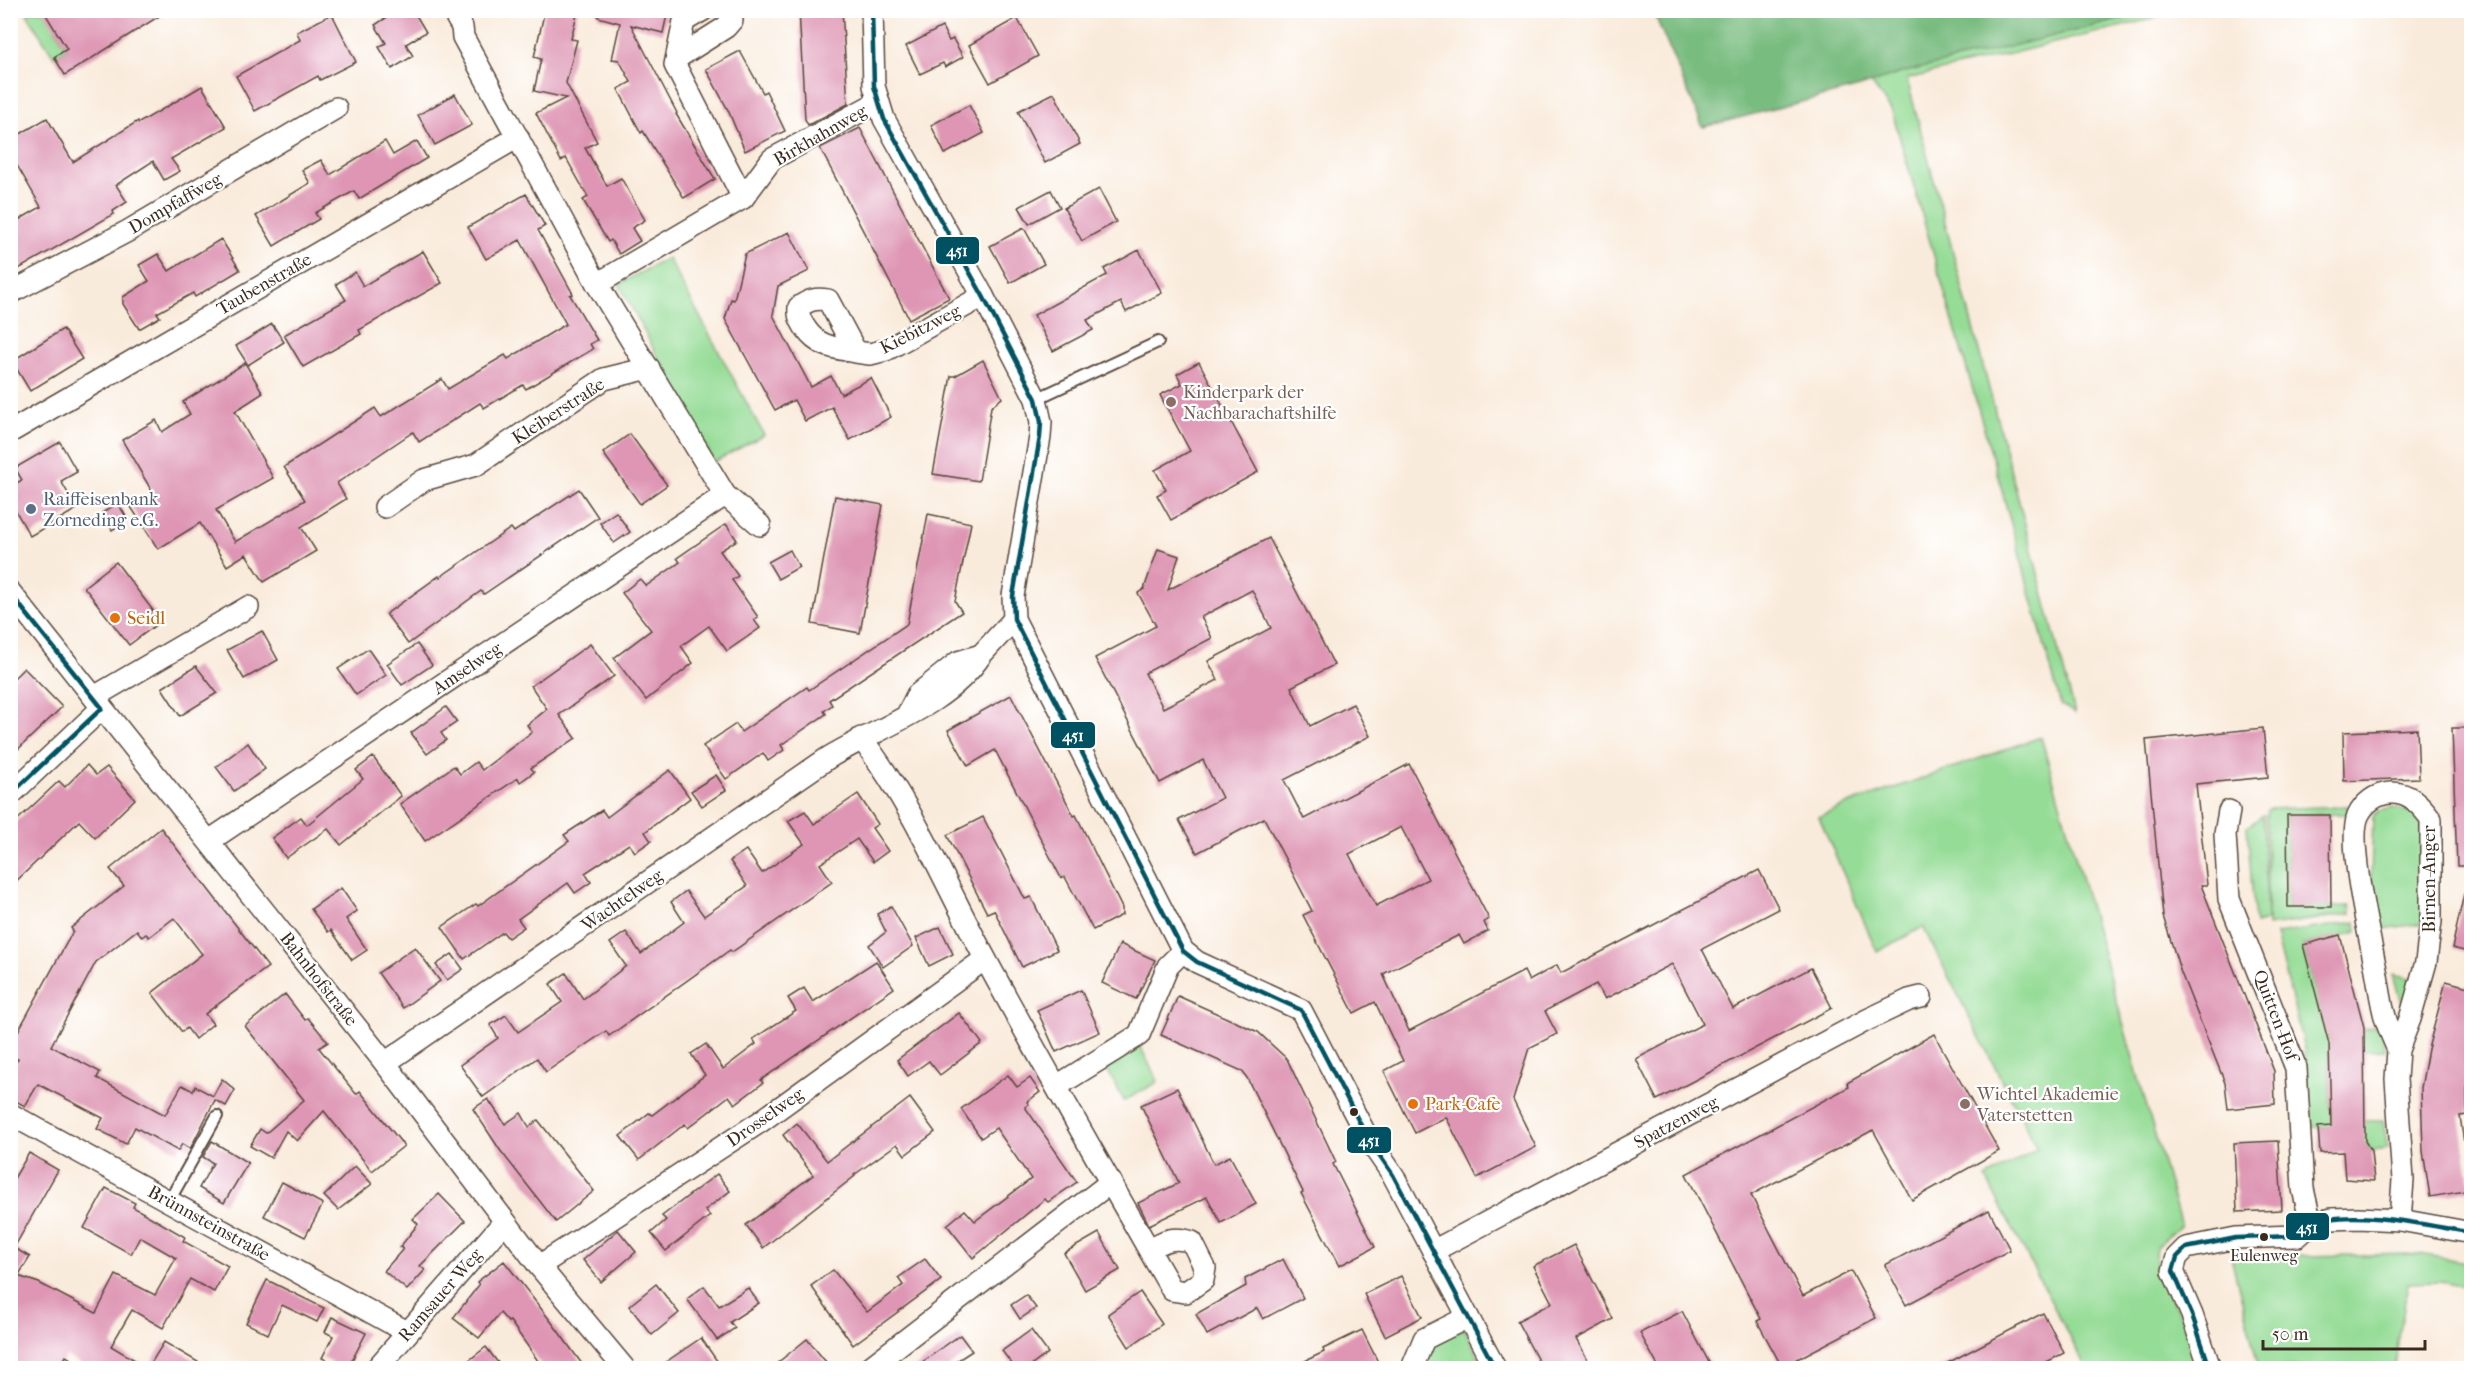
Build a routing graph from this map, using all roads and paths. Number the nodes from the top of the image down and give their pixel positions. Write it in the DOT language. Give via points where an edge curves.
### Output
graph roads {
  1 [pos="452,10"];
  2 [pos="703,10"];
  3 [pos="730,10"];
  4 [pos="872,10"];
  5 [pos="677,58"];
  6 [pos="878,102"];
  7 [pos="336,108"];
  8 [pos="518,137"];
  9 [pos="743,198"];
  10 [pos="597,284"];
  11 [pos="10,293"];
  12 [pos="983,296"];
  13 [pos="1158,342"];
  14 [pos="856,352"];
  15 [pos="649,368"];
  16 [pos="1036,399"];
  17 [pos="10,432"];
  18 [pos="725,495"];
  19 [pos="385,507"];
  20 [pos="760,525"];
  21 [pos="10,592"];
  22 [pos="248,607"];
  23 [pos="1014,619"];
  24 [pos="98,702"];
  25 [pos="861,738"];
  26 [pos="10,795"];
  27 [pos="2229,811"];
  28 [pos="209,841"];
  29 [pos="1183,951"];
  30 [pos="986,959"];
  31 [pos="1921,997"];
  32 [pos="2398,1050"];
  33 [pos="385,1063"];
  34 [pos="1057,1086"];
  35 [pos="10,1114"];
  36 [pos="217,1116"];
  37 [pos="1111,1182"];
  38 [pos="169,1201"];
  39 [pos="2400,1220"];
  40 [pos="504,1222"];
  41 [pos="2311,1224"];
  42 [pos="2472,1233"];
  43 [pos="1149,1250"];
  44 [pos="1433,1251"];
  45 [pos="539,1266"];
  46 [pos="1468,1317"];
  47 [pos="407,1332"];
  48 [pos="377,1368"];
  49 [pos="624,1368"];
  50 [pos="869,1368"];
  51 [pos="1412,1368"];
  52 [pos="1495,1368"];
  53 [pos="2210,1368"];
  1 -- 8 [label="street"];
  2 -- 5 [label="street" via="684,21"];
  3 -- 5 [label="street" via="732,20 726,27"];
  4 -- 6 [label="street"];
  5 -- 9 [label="street" via="675,65"];
  6 -- 9 [label="street, Birkhahnweg" via="772,159"];
  6 -- 12 [label="street"];
  7 -- 11 [label="street, Dompfaffweg" via="128,231"];
  8 -- 10 [label="street"];
  8 -- 17 [label="street, Taubenstraße"];
  9 -- 10 [label="street, Birkhahnweg"];
  10 -- 15 [label="street"];
  12 -- 14 [label="street, Kiebitzweg" via="886,350"];
  12 -- 16 [label="street"];
  13 -- 16 [label="lane"];
  15 -- 18 [label="street"];
  15 -- 19 [label="street, Kleiberstraße" via="604,379 476,465 424,480"];
  16 -- 23 [label="street" via="1040,437 1012,596"];
  18 -- 20 [label="street"];
  18 -- 28 [label="street, Amselweg"];
  21 -- 24 [label="street, Bahnhofstraße"];
  22 -- 24 [label="street"];
  23 -- 25 [label="street, Wachtelweg" via="970,672 928,705"];
  23 -- 29 [label="street"];
  24 -- 26 [label="street"];
  24 -- 28 [label="street, Bahnhofstraße"];
  25 -- 30 [label="street" via="912,819"];
  25 -- 33 [label="street, Wachtelweg"];
  27 -- 41 [label="street, Quitten-Hof" via="2225,834 2229,899 2296,1068 2303,1189"];
  28 -- 33 [label="street, Bahnhofstraße"];
  29 -- 34 [label="street" via="1168,966 1139,1035"];
  29 -- 44 [label="street" via="1197,962 1301,1010 1367,1137 1393,1175"];
  30 -- 34 [label="street"];
  30 -- 45 [label="street, Drosselweg" via="760,1122"];
  31 -- 44 [label="street, Spatzenweg" via="1867,1020"];
  32 -- 32 [label="street, Birnen-Anger" via="2426,962 2431,921 2431,819 2422,806 2406,795 2390,793 2365,804 2357,817 2355,848 2385,1018"];
  32 -- 39 [label="street, Birnen-Anger" via="2396,1079 2403,1180"];
  33 -- 40 [label="street, Bahnhofstraße"];
  34 -- 37 [label="street"];
  35 -- 38 [label="street, Brünnsteinstraße"];
  36 -- 38 [label="lane"];
  37 -- 43 [label="street"];
  37 -- 50 [label="street"];
  38 -- 47 [label="street, Brünnsteinstraße"];
  39 -- 41 [label="street" via="2332,1219"];
  39 -- 42 [label="street"];
  40 -- 45 [label="street, Bahnhofstraße"];
  40 -- 47 [label="street, Ramsauer Weg"];
  41 -- 53 [label="street" via="2298,1236 2209,1242 2186,1248 2177,1257 2173,1271"];
  44 -- 46 [label="street"];
  45 -- 49 [label="street, Bahnhofstraße"];
  46 -- 51 [label="street" via="1424,1339"];
  46 -- 52 [label="street"];
  47 -- 48 [label="street, Ramsauer Weg"];
}
